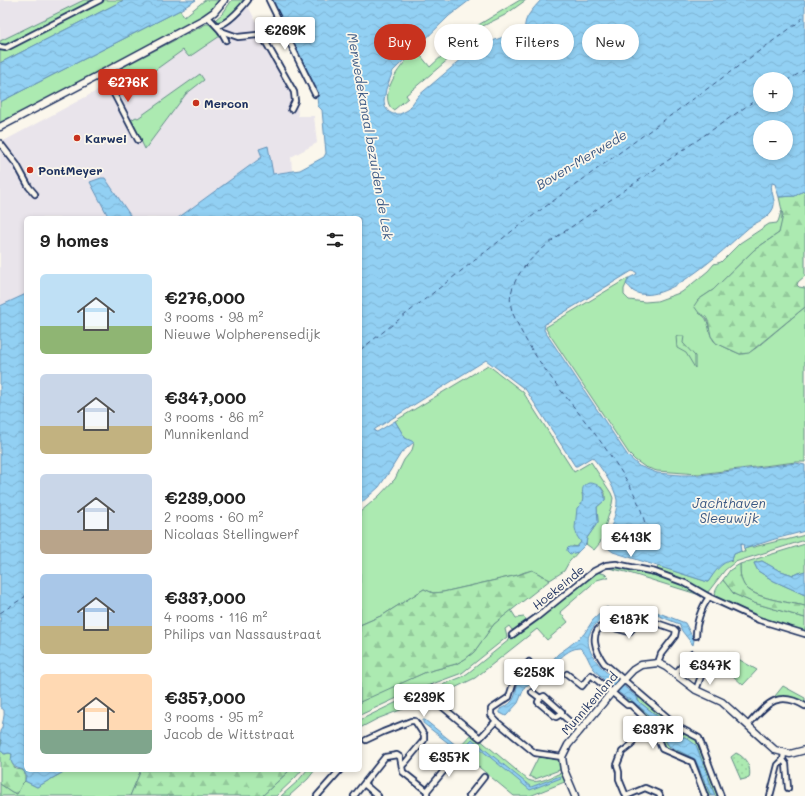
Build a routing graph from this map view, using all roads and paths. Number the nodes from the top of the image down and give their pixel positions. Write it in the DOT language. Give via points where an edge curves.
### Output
graph roads {
  1 [pos="100,0"];
  2 [pos="224,0"];
  3 [pos="248,0"];
  4 [pos="269,0"];
  5 [pos="208,17"];
  6 [pos="217,26"];
  7 [pos="221,31"];
  8 [pos="226,40"];
  9 [pos="0,47"];
  10 [pos="104,73"];
  11 [pos="315,94"];
  12 [pos="291,109"];
  13 [pos="0,127"];
  14 [pos="138,140"];
  15 [pos="0,143"];
  16 [pos="35,194"];
  17 [pos="709,597"];
  18 [pos="805,634"];
  19 [pos="512,635"];
  20 [pos="696,636"];
  21 [pos="529,662"];
  22 [pos="658,663"];
  23 [pos="522,669"];
  24 [pos="676,673"];
  25 [pos="567,674"];
  26 [pos="528,675"];
  27 [pos="622,681"];
  28 [pos="432,689"];
  29 [pos="696,690"];
  30 [pos="614,691"];
  31 [pos="532,692"];
  32 [pos="540,698"];
  33 [pos="805,706"];
  34 [pos="561,714"];
  35 [pos="649,720"];
  36 [pos="496,721"];
  37 [pos="748,725"];
  38 [pos="580,731"];
  39 [pos="366,740"];
  40 [pos="805,750"];
  41 [pos="784,753"];
  42 [pos="457,755"];
  43 [pos="562,757"];
  44 [pos="783,760"];
  45 [pos="402,766"];
  46 [pos="338,772"];
  47 [pos="484,777"];
  48 [pos="364,784"];
  49 [pos="788,788"];
  50 [pos="427,794"];
  51 [pos="317,796"];
  52 [pos="354,796"];
  53 [pos="378,796"];
  54 [pos="468,796"];
  55 [pos="575,796"];
  56 [pos="626,796"];
  57 [pos="660,796"];
  58 [pos="705,796"];
  59 [pos="721,796"];
  60 [pos="770,796"];
  1 -- 9 [label="street" via="6,48"];
  2 -- 5 [label="street"];
  3 -- 6 [label="street" via="230,19"];
  4 -- 11 [label="street"];
  5 -- 6 [label="street"];
  5 -- 10 [label="street"];
  6 -- 7 [label="street"];
  7 -- 8 [label="street"];
  7 -- 12 [label="street" via="238,37 257,35 264,39 294,92 295,101"];
  10 -- 13 [label="street"];
  10 -- 14 [label="street"];
  15 -- 16 [label="street"];
  17 -- 18 [label="street, Hoekeinde" via="759,620"];
  17 -- 19 [label="street, Hoekeinde" via="685,583 655,572 625,565 606,565 590,574"];
  17 -- 20 [label="street" via="700,617"];
  21 -- 23 [label="street"];
  22 -- 24 [label="street"];
  22 -- 27 [label="street, Munnikenland" via="641,665"];
  22 -- 27 [label="street" via="661,654 675,636 674,629 645,618 640,619 629,632 604,625 600,627 595,634 598,655"];
  23 -- 26 [label="street"];
  23 -- 36 [label="street" via="514,680 509,697 491,709 491,715"];
  24 -- 29 [label="street"];
  24 -- 29 [label="street" via="692,654 705,665"];
  25 -- 30 [label="street" via="582,686 591,676"];
  27 -- 30 [label="street, Munnikenland"];
  27 -- 59 [label="street" via="680,728 699,738"];
  28 -- 36 [label="street" via="439,704 480,738"];
  29 -- 37 [label="street" via="722,702"];
  30 -- 35 [label="street" via="627,705 631,705"];
  30 -- 38 [label="street, Munnikenland"];
  31 -- 32 [label="street"];
  32 -- 34 [label="street" via="544,696 562,712"];
  32 -- 34 [label="street" via="538,702 553,715 556,717"];
  33 -- 37 [label="street" via="790,699 769,703"];
  34 -- 38 [label="street"];
  35 -- 56 [label="street" via="622,752 617,765"];
  35 -- 58 [label="street" via="662,749 692,762"];
  36 -- 43 [label="street" via="535,753"];
  37 -- 41 [label="street" via="772,748"];
  38 -- 43 [label="street, Munnikenland"];
  39 -- 45 [label="street" via="415,721 424,735 424,740"];
  40 -- 41 [label="street" via="794,754"];
  41 -- 44 [label="street"];
  42 -- 50 [label="street"];
  43 -- 55 [label="street" via="564,770"];
  44 -- 49 [label="street" via="786,764"];
  44 -- 60 [label="street" via="778,765"];
  45 -- 48 [label="street" via="397,755 385,757"];
  45 -- 50 [label="street" via="403,772"];
  46 -- 51 [label="street"];
  47 -- 54 [label="street"];
  48 -- 52 [label="street"];
  48 -- 53 [label="street"];
  56 -- 57 [label="street" via="645,788"];
}
